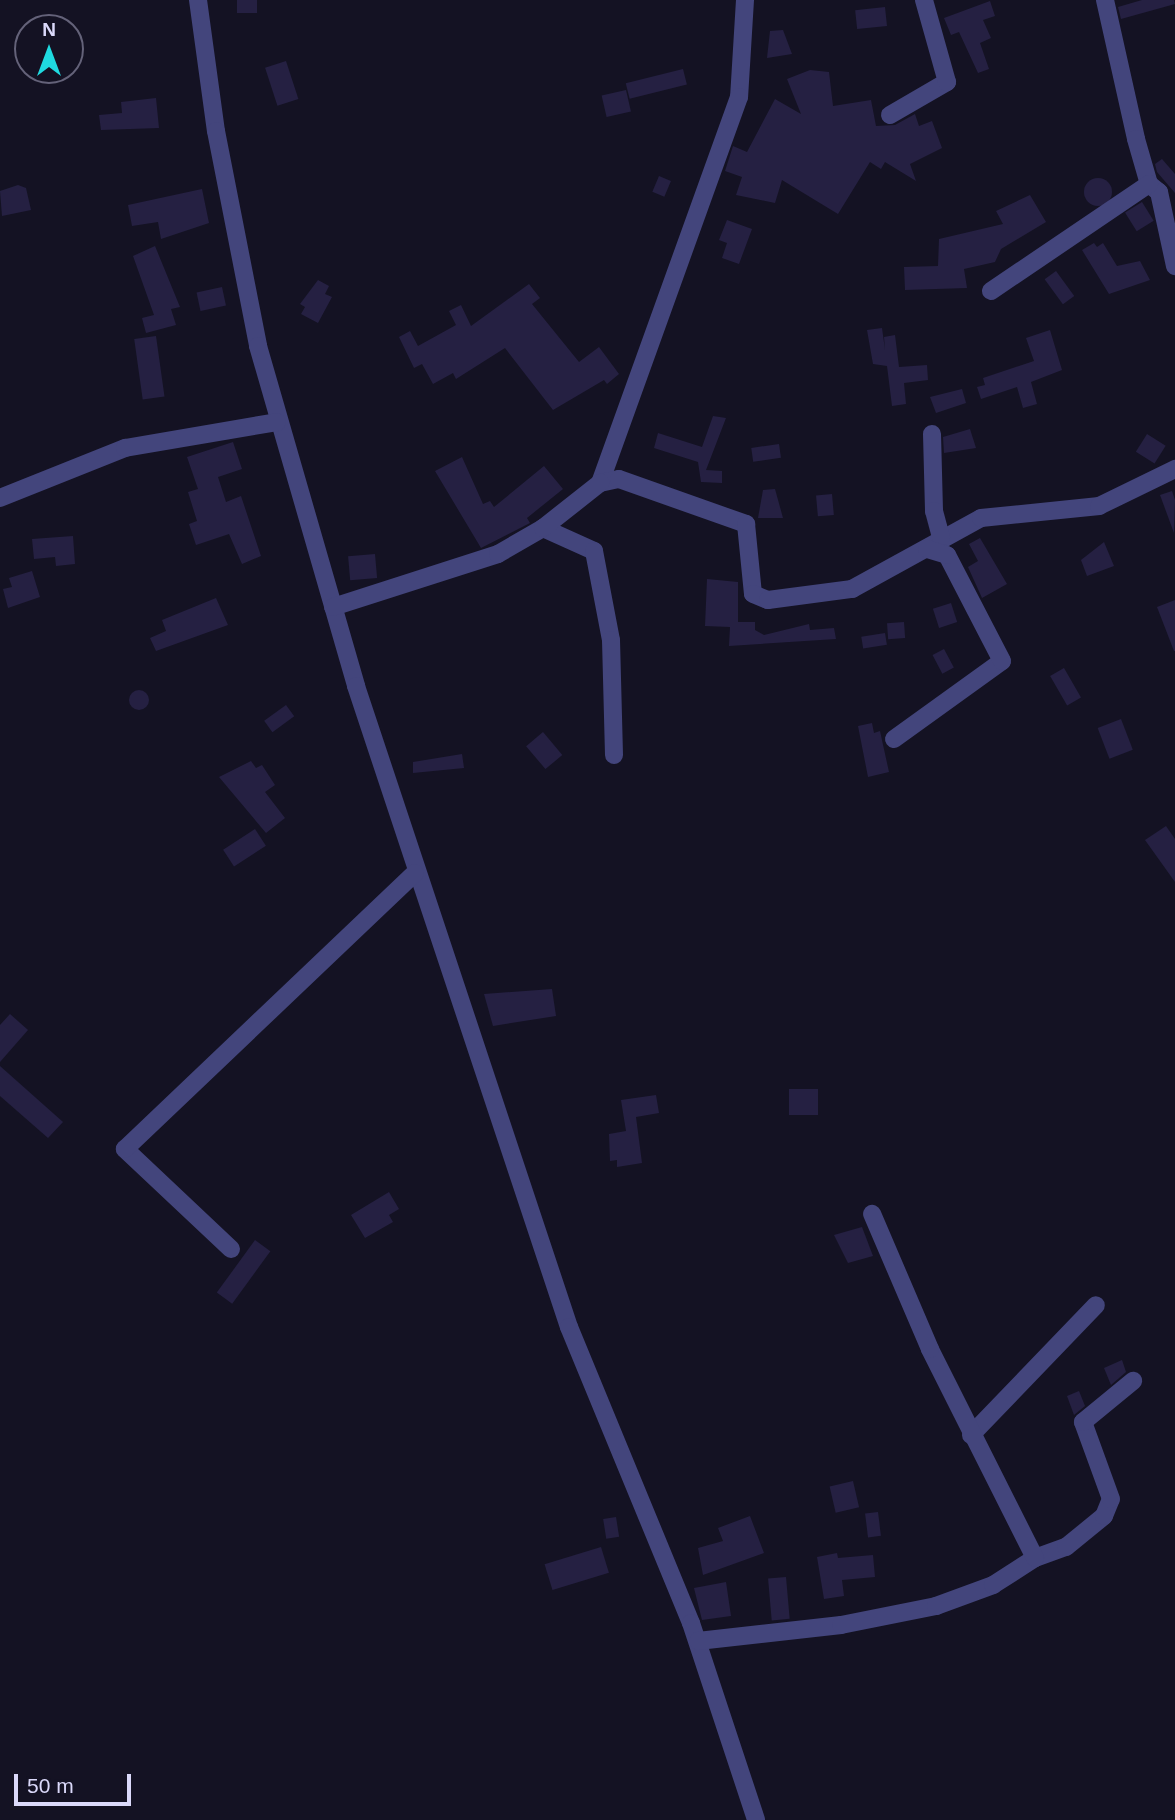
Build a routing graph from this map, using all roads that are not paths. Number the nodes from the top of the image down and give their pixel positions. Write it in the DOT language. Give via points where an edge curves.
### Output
graph roads {
  1 [pos="198,0"];
  2 [pos="745,0"];
  3 [pos="924,0"];
  4 [pos="1105,0"];
  5 [pos="890,115"];
  6 [pos="1149,184"];
  7 [pos="1175,266"];
  8 [pos="991,291"];
  9 [pos="278,422"];
  10 [pos="932,435"];
  11 [pos="1175,468"];
  12 [pos="600,483"];
  13 [pos="0,498"];
  14 [pos="543,528"];
  15 [pos="941,537"];
  16 [pos="927,549"];
  17 [pos="333,607"];
  18 [pos="894,739"];
  19 [pos="614,755"];
  20 [pos="415,873"];
  21 [pos="872,1214"];
  22 [pos="232,1249"];
  23 [pos="1096,1305"];
  24 [pos="1133,1381"];
  25 [pos="971,1435"];
  26 [pos="1035,1558"];
  27 [pos="698,1641"];
  28 [pos="756,1820"];
  1 -- 9 [label="street" via="216,131"];
  2 -- 12 [label="street" via="739,97"];
  3 -- 5 [label="street" via="947,82"];
  4 -- 6 [label="street"];
  6 -- 7 [label="street" via="1159,192"];
  6 -- 8 [label="street"];
  9 -- 13 [label="street" via="125,448"];
  9 -- 17 [label="street"];
  10 -- 15 [label="street" via="934,511"];
  11 -- 15 [label="street" via="1100,506 999,513"];
  12 -- 14 [label="street"];
  12 -- 16 [label="street" via="620,479 746,524 753,594 768,600 852,589"];
  14 -- 17 [label="street" via="498,554"];
  14 -- 19 [label="street" via="594,551 611,640"];
  15 -- 16 [label="street"];
  16 -- 18 [label="street" via="947,555 1002,661"];
  17 -- 20 [label="street"];
  20 -- 22 [label="street" via="125,1149"];
  20 -- 27 [label="street" via="569,1328"];
  21 -- 25 [label="street"];
  23 -- 25 [label="street"];
  24 -- 26 [label="street" via="1083,1422 1111,1499 1104,1516 1066,1547"];
  25 -- 26 [label="street"];
  26 -- 27 [label="street" via="993,1585 936,1606 841,1625"];
  27 -- 28 [label="street"];
}
